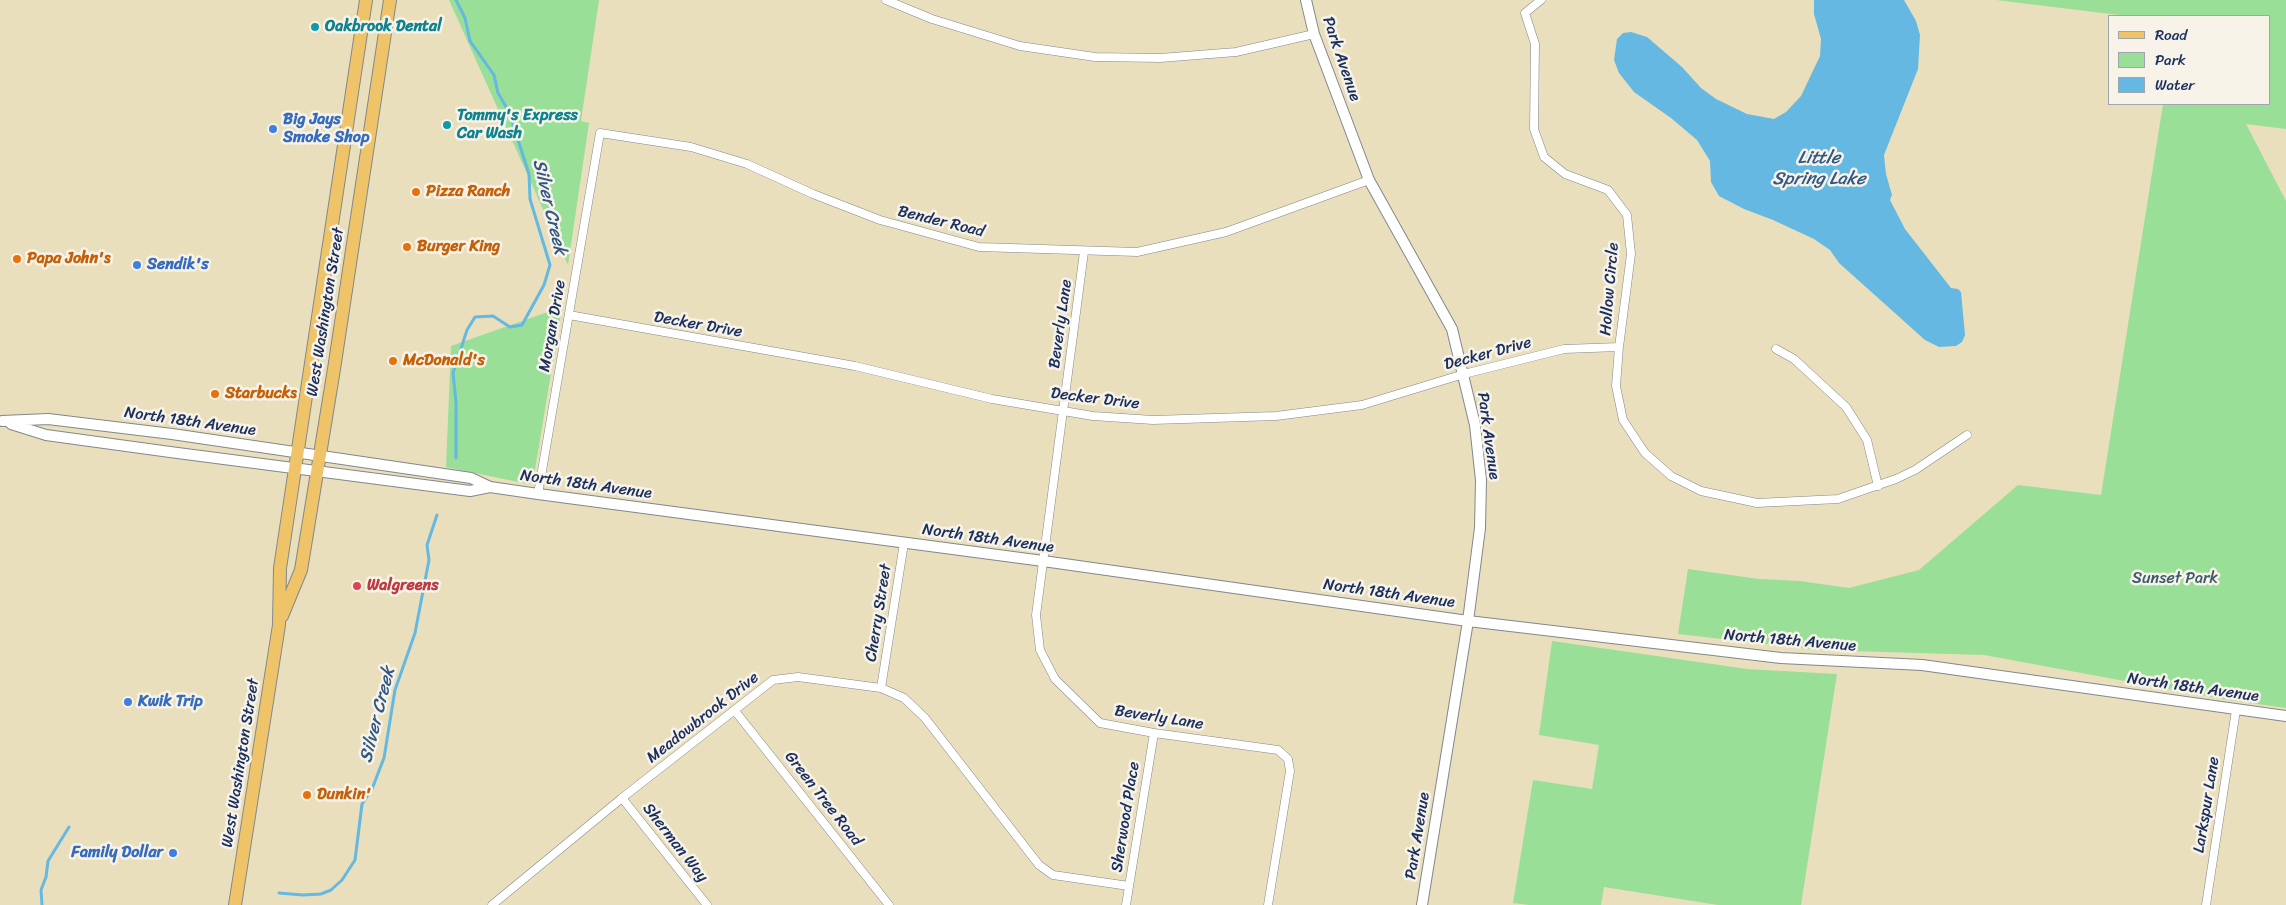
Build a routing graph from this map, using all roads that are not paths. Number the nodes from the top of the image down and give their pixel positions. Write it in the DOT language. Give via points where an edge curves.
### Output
graph roads {
  1 [pos="366,0"];
  2 [pos="390,0"];
  3 [pos="886,0"];
  4 [pos="1306,0"];
  5 [pos="1541,0"];
  6 [pos="1314,34"];
  7 [pos="600,133"];
  8 [pos="1369,180"];
  9 [pos="1084,252"];
  10 [pos="569,315"];
  11 [pos="1619,347"];
  12 [pos="1776,349"];
  13 [pos="1464,374"];
  14 [pos="1063,410"];
  15 [pos="1,421"];
  16 [pos="1967,435"];
  17 [pos="298,452"];
  18 [pos="320,455"];
  19 [pos="295,468"];
  20 [pos="317,471"];
  21 [pos="1878,486"];
  22 [pos="490,487"];
  23 [pos="538,494"];
  24 [pos="904,543"];
  25 [pos="1043,561"];
  26 [pos="1468,621"];
  27 [pos="279,625"];
  28 [pos="881,688"];
  29 [pos="735,710"];
  30 [pos="2236,710"];
  31 [pos="2286,716"];
  32 [pos="1154,733"];
  33 [pos="622,798"];
  34 [pos="1129,886"];
  35 [pos="235,905"];
  36 [pos="492,905"];
  37 [pos="707,905"];
  38 [pos="889,905"];
  39 [pos="1126,905"];
  40 [pos="1268,905"];
  41 [pos="1422,905"];
  42 [pos="2206,905"];
  1 -- 17 [label="main road, West Washington Street"];
  2 -- 18 [label="main road, West Washington Street"];
  3 -- 6 [label="street" via="932,19 1020,46 1095,57 1160,58 1236,52"];
  4 -- 6 [label="street, Park Avenue"];
  5 -- 11 [label="street, Hollow Circle" via="1525,13 1535,44 1534,129 1544,157 1565,174 1608,190 1627,215 1631,254"];
  6 -- 8 [label="street, Park Avenue"];
  7 -- 9 [label="street, Bender Road" via="691,147 747,164 880,220 979,247"];
  7 -- 10 [label="street, Morgan Drive"];
  8 -- 9 [label="street, Bender Road" via="1226,232 1137,252"];
  8 -- 13 [label="street, Park Avenue" via="1452,329"];
  9 -- 14 [label="street, Beverly Lane"];
  10 -- 14 [label="street, Decker Drive" via="855,366 992,399"];
  10 -- 23 [label="street, Morgan Drive"];
  11 -- 13 [label="street, Decker Drive" via="1564,349"];
  11 -- 21 [label="street, Hollow Circle" via="1616,386 1623,420 1645,453 1671,476 1701,491 1757,503 1838,499"];
  12 -- 21 [label="street" via="1794,359 1846,407 1867,440"];
  13 -- 14 [label="street, Decker Drive" via="1362,405 1276,416 1153,420 1093,416"];
  13 -- 26 [label="street, Park Avenue" via="1475,425 1481,480 1480,528"];
  14 -- 25 [label="street, Beverly Lane"];
  15 -- 17 [label="street, North 18th Avenue" via="48,419"];
  15 -- 19 [label="street, North 18th Avenue" via="46,434"];
  16 -- 21 [label="street, Hollow Circle" via="1915,470"];
  17 -- 18 [label="street, North 18th Avenue"];
  17 -- 19 [label="main road, West Washington Street"];
  18 -- 20 [label="main road, West Washington Street"];
  18 -- 22 [label="street, North 18th Avenue" via="471,478"];
  19 -- 20 [label="street, North 18th Avenue"];
  19 -- 27 [label="main road, West Washington Street" via="280,568"];
  20 -- 22 [label="street, North 18th Avenue" via="470,491"];
  20 -- 27 [label="main road, West Washington Street" via="301,570"];
  22 -- 23 [label="street, North 18th Avenue"];
  23 -- 24 [label="street, North 18th Avenue"];
  24 -- 25 [label="street, North 18th Avenue"];
  24 -- 28 [label="street, Cherry Street"];
  25 -- 26 [label="street, North 18th Avenue"];
  25 -- 32 [label="street, Beverly Lane" via="1036,616 1040,650 1055,679 1100,723"];
  26 -- 30 [label="street, North 18th Avenue" via="1781,658 1922,665"];
  26 -- 41 [label="street, Park Avenue"];
  27 -- 35 [label="main road, West Washington Street"];
  28 -- 29 [label="street, Meadowbrook Drive" via="798,677 773,680"];
  28 -- 34 [label="street, Meadowbrook Drive" via="904,698 925,718 1039,865 1054,875"];
  29 -- 33 [label="street, Meadowbrook Drive"];
  29 -- 38 [label="street, Green Tree Road"];
  30 -- 31 [label="street, North 18th Avenue"];
  30 -- 42 [label="street, Larkspur Lane"];
  32 -- 34 [label="street, Sherwood Place"];
  32 -- 40 [label="street, Beverly Lane" via="1278,750 1288,758 1290,771"];
  33 -- 36 [label="street, Meadowbrook Drive"];
  33 -- 37 [label="street, Sherman Way"];
  34 -- 39 [label="street, Sherwood Place"];
}
